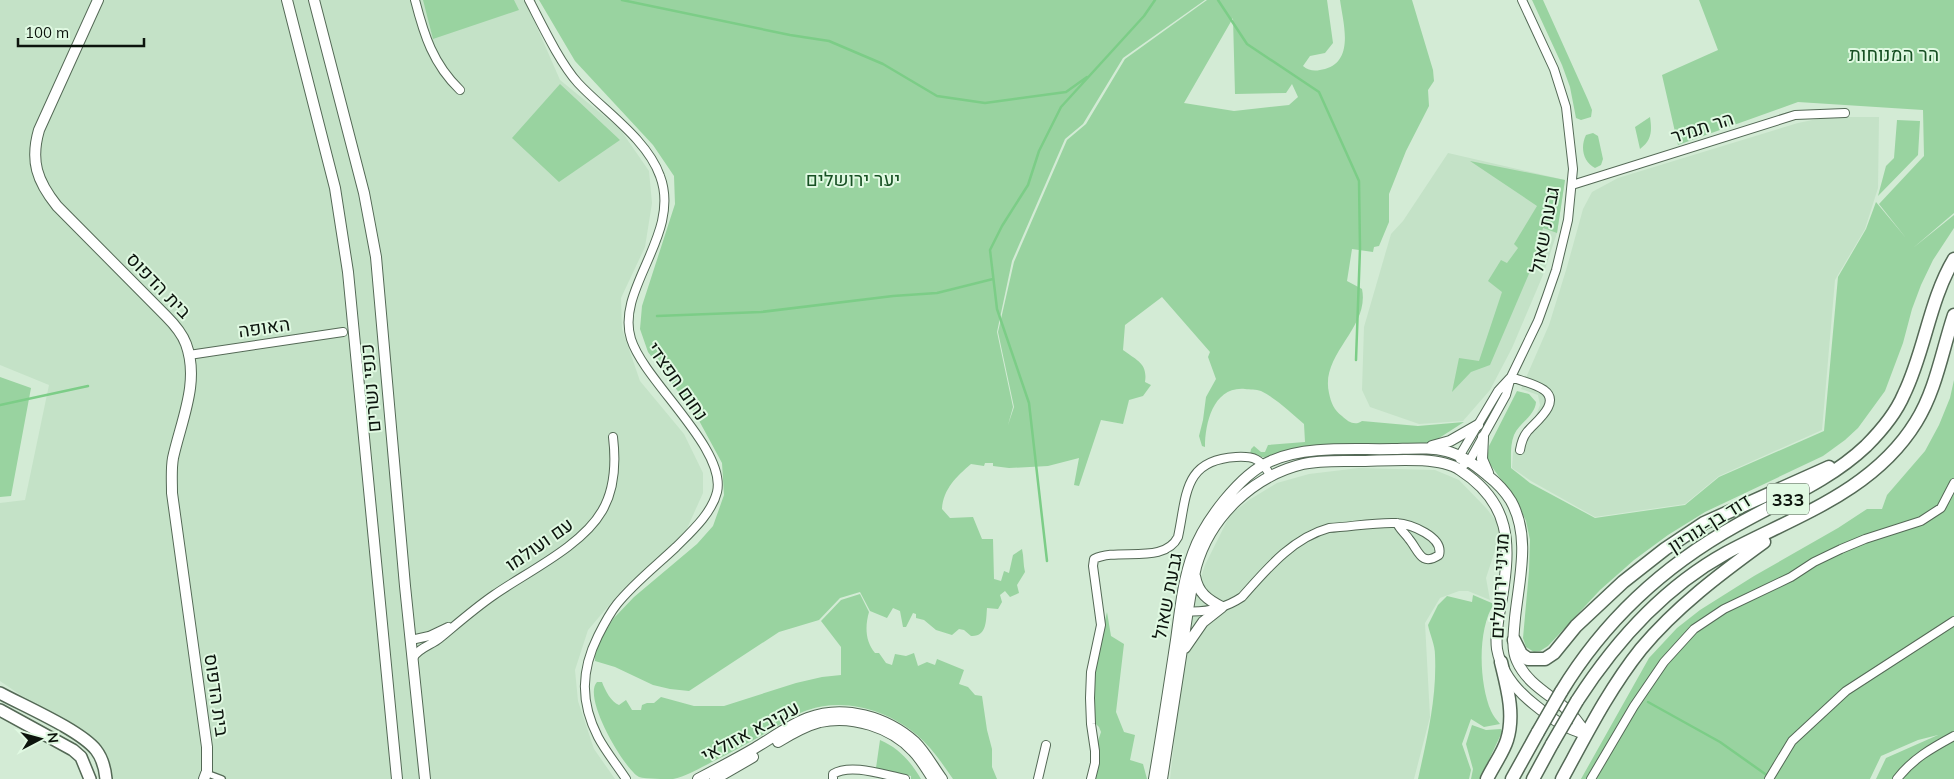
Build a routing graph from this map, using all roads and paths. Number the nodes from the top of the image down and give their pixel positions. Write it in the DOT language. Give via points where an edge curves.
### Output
graph roads {
  1 [pos="98,0"];
  2 [pos="287,0"];
  3 [pos="314,0"];
  4 [pos="415,0"];
  5 [pos="530,0"];
  6 [pos="1522,0"];
  7 [pos="460,90"];
  8 [pos="1845,113"];
  9 [pos="1572,185"];
  10 [pos="1954,259"];
  11 [pos="1954,315"];
  12 [pos="343,332"];
  13 [pos="189,355"];
  14 [pos="1511,377"];
  15 [pos="1478,425"];
  16 [pos="613,437"];
  17 [pos="1483,437"];
  18 [pos="1420,449"];
  19 [pos="1520,450"];
  20 [pos="1460,455"];
  21 [pos="1850,459"];
  22 [pos="1470,460"];
  23 [pos="1264,464"];
  24 [pos="1459,469"];
  25 [pos="1270,475"];
  26 [pos="1495,482"];
  27 [pos="1954,483"];
  28 [pos="1397,523"];
  29 [pos="1790,523"];
  30 [pos="1195,573"];
  31 [pos="1222,607"];
  32 [pos="1184,611"];
  33 [pos="1954,621"];
  34 [pos="452,626"];
  35 [pos="411,640"];
  36 [pos="1514,640"];
  37 [pos="1182,653"];
  38 [pos="413,658"];
  39 [pos="1501,662"];
  40 [pos="0,693"];
  41 [pos="0,710"];
  42 [pos="1586,734"];
  43 [pos="1954,736"];
  44 [pos="1046,745"];
  45 [pos="621,772"];
  46 [pos="205,776"];
  47 [pos="833,777"];
  48 [pos="90,779"];
  49 [pos="106,779"];
  50 [pos="222,779"];
  51 [pos="397,779"];
  52 [pos="425,779"];
  53 [pos="626,779"];
  54 [pos="631,779"];
  55 [pos="698,779"];
  56 [pos="715,779"];
  57 [pos="905,779"];
  58 [pos="933,779"];
  59 [pos="942,779"];
  60 [pos="1038,779"];
  61 [pos="1091,779"];
  62 [pos="1154,779"];
  63 [pos="1162,779"];
  64 [pos="1487,779"];
  65 [pos="1512,779"];
  66 [pos="1533,779"];
  67 [pos="1562,779"];
  68 [pos="1591,779"];
  69 [pos="1769,779"];
  70 [pos="1897,779"];
  1 -- 13 [label="street, בית הדפוס" via="39,130 35,164 52,199 182,334"];
  2 -- 51 [label="street, כנפי נשרים" via="341,218"];
  3 -- 35 [label="street, כנפי נשרים" via="371,228"];
  4 -- 7 [label="street" via="423,35 446,77"];
  5 -- 45 [label="street, נחום חפצדי" via="577,82 637,141 660,176 664,213 632,302 628,326 630,337 644,366 691,427 716,474 718,489 707,513 684,539 618,602 587,662 585,687 588,710 598,736"];
  6 -- 9 [label="street, גבעת שאול" via="1562,90 1569,125"];
  8 -- 9 [label="street, הר תמיר" via="1795,115"];
  9 -- 14 [label="street, גבעת שאול" via="1568,220 1556,270 1538,321"];
  10 -- 21 [label="main road, דוד בן-גוריון / 333" via="1941,286 1905,394 1867,445"];
  11 -- 29 [label="main road, דוד בן-גוריון / 333" via="1926,403 1903,440 1865,477"];
  12 -- 13 [label="street, האופה"];
  13 -- 46 [label="street, בית הדפוס" via="190,391 173,461 172,493 207,747"];
  14 -- 15 [label="street, גבעת שאול" via="1498,391"];
  14 -- 17 [label="street, גבעת שאול" via="1506,395"];
  14 -- 19 [label="street" via="1539,387 1549,397 1546,413 1526,433"];
  15 -- 18 [label="street" via="1450,441"];
  15 -- 20 [label="street, גבעת שאול"];
  16 -- 34 [label="street, עם ועולמו" via="613,481 605,506 590,527 574,542"];
  17 -- 22 [label="street, גבעת שאול"];
  17 -- 26 [label="street" via="1482,459"];
  18 -- 20 [label="street, גבעת שאול"];
  18 -- 23 [label="street, גבעת שאול" via="1311,452"];
  20 -- 22 [label="street, גבעת שאול"];
  20 -- 24 [label="street, גבעת שאול"];
  21 -- 36 [label="main road" via="1704,523 1623,582 1545,659 1528,659 1521,654"];
  21 -- 65 [label="main road, דוד בן-גוריון / 333, bridge" via="1820,480 1711,540 1626,608 1596,640 1561,692"];
  22 -- 24 [label="street, גבעת שאול"];
  22 -- 26 [label="street, מגיני ירושלים"];
  23 -- 25 [label="street"];
  23 -- 32 [label="street, גבעת שאול" via="1240,483 1208,523 1189,564"];
  23 -- 61 [label="street" via="1254,458 1238,457 1207,463 1198,469 1189,487 1175,544 1160,552 1094,559 1101,625 1091,672 1095,763"];
  24 -- 25 [label="street, גבעת שאול" via="1439,462 1329,461 1304,463"];
  24 -- 39 [label="street, מגיני ירושלים" via="1493,499 1504,527 1505,579 1497,640"];
  25 -- 30 [label="street, גבעת שאול" via="1236,502 1220,520 1206,542"];
  26 -- 36 [label="street, מגיני ירושלים" via="1511,500 1523,539"];
  27 -- 68 [label="street" via="1941,508 1921,521 1865,539 1827,556 1724,609 1694,629 1664,662"];
  28 -- 28 [label="street" via="1426,560 1439,555 1438,543 1432,538 1420,530"];
  28 -- 31 [label="street" via="1320,530 1284,552 1242,597"];
  29 -- 42 [label="main road" via="1711,581 1674,614 1641,649"];
  29 -- 66 [label="main road, דוד בן-גוריון / 333, bridge" via="1726,554 1674,589 1628,632 1577,701"];
  30 -- 31 [label="street" via="1196,584 1204,597"];
  30 -- 32 [label="street, גבעת שאול"];
  31 -- 32 [label="street"];
  31 -- 37 [label="street" via="1195,630"];
  32 -- 37 [label="street, גבעת שאול"];
  32 -- 62 [label="street, גבעת שאול"];
  33 -- 69 [label="street" via="1846,691 1792,742"];
  34 -- 35 [label="street, עם ועולמו"];
  34 -- 38 [label="street, עם ועולמו"];
  35 -- 38 [label="street, כנפי נשרים"];
  36 -- 42 [label="street, מגיני ירושלים" via="1514,652 1522,670 1577,720"];
  37 -- 63 [label="street, גבעת שאול"];
  38 -- 52 [label="street, כנפי נשרים"];
  39 -- 42 [label="street, מגיני ירושלים" via="1518,690 1533,704 1561,726"];
  39 -- 64 [label="main road" via="1510,706 1510,726 1506,742"];
  40 -- 49 [label="main road" via="74,732 90,744 101,758"];
  41 -- 48 [label="main road" via="73,750 81,757"];
  42 -- 67 [label="main road"];
  43 -- 70 [label="street" via="1922,754"];
  44 -- 60 [label="street"];
  45 -- 53 [label="street, נחום חפצדי"];
  45 -- 54 [label="street, נחום חפצדי"];
  46 -- 50 [label="street"];
  47 -- 57 [label="street" via="840,770 850,769"];
  55 -- 59 [label="street, עקיבא אזולאי" via="799,722 822,714 845,712 881,720 906,735 924,753"];
  56 -- 58 [label="street, עקיבא אזולאי" via="799,730 821,722 843,720 866,723 892,734 912,750"];
}
